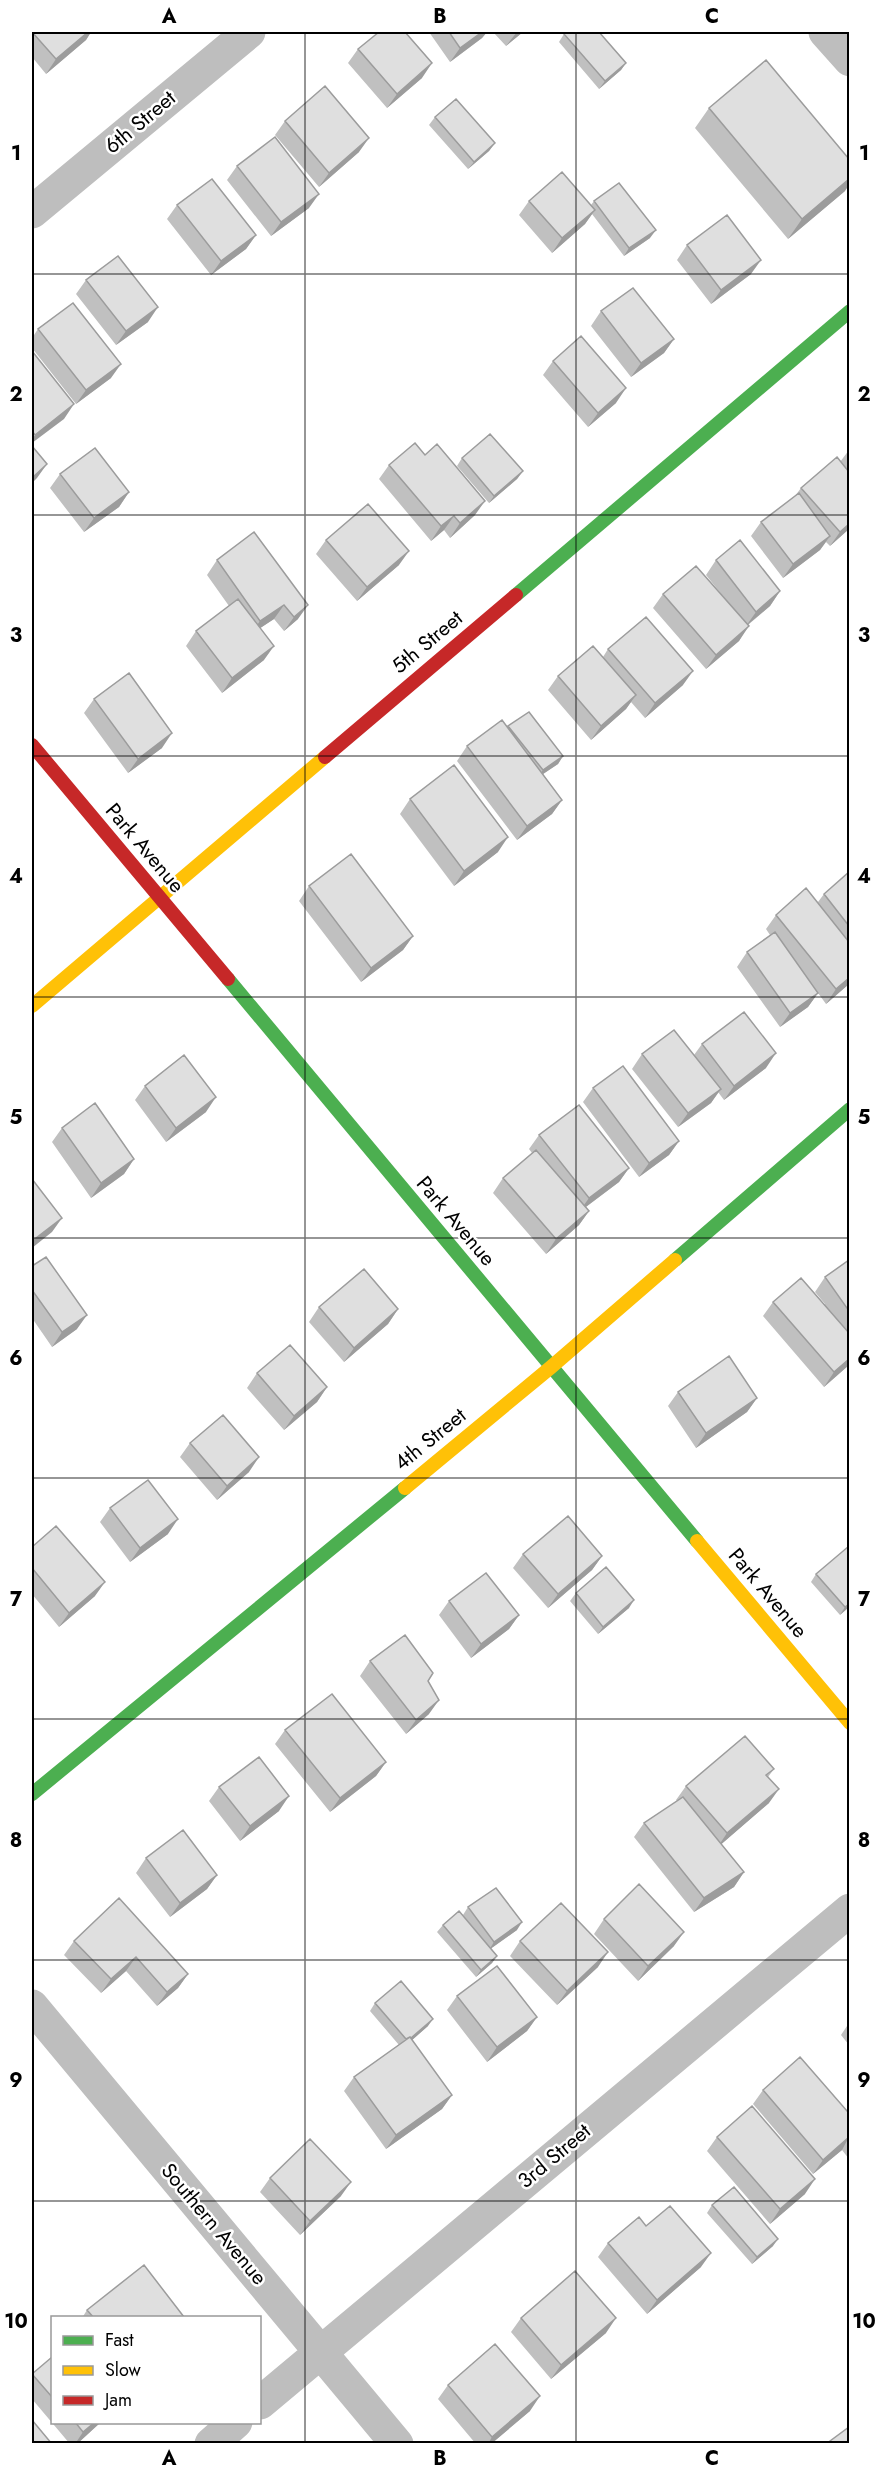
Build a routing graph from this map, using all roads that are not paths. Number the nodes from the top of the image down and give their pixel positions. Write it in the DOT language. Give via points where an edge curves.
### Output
graph roads {
  1 [pos="249,32"];
  2 [pos="825,32"];
  3 [pos="849,60"];
  4 [pos="32,212"];
  5 [pos="849,310"];
  6 [pos="32,745"];
  7 [pos="159,898"];
  8 [pos="32,1006"];
  9 [pos="849,1109"];
  10 [pos="550,1368"];
  11 [pos="849,1723"];
  12 [pos="32,1794"];
  13 [pos="849,1910"];
  14 [pos="32,2006"];
  15 [pos="321,2352"];
  16 [pos="261,2402"];
  17 [pos="234,2424"];
  18 [pos="211,2444"];
  19 [pos="397,2444"];
  1 -- 4 [label="street, 6th Street"];
  2 -- 3 [label="street"];
  5 -- 7 [label="street, 5th Street"];
  6 -- 7 [label="street, Park Avenue"];
  7 -- 8 [label="street, 5th Street"];
  7 -- 10 [label="street, Park Avenue"];
  9 -- 10 [label="street, 4th Street"];
  10 -- 11 [label="street, Park Avenue"];
  10 -- 12 [label="street, 4th Street"];
  13 -- 15 [label="street, 3rd Street"];
  14 -- 15 [label="street, Southern Avenue"];
  15 -- 16 [label="street, 3rd Street"];
  15 -- 19 [label="street, Southern Avenue"];
  17 -- 18 [label="street"];
}
